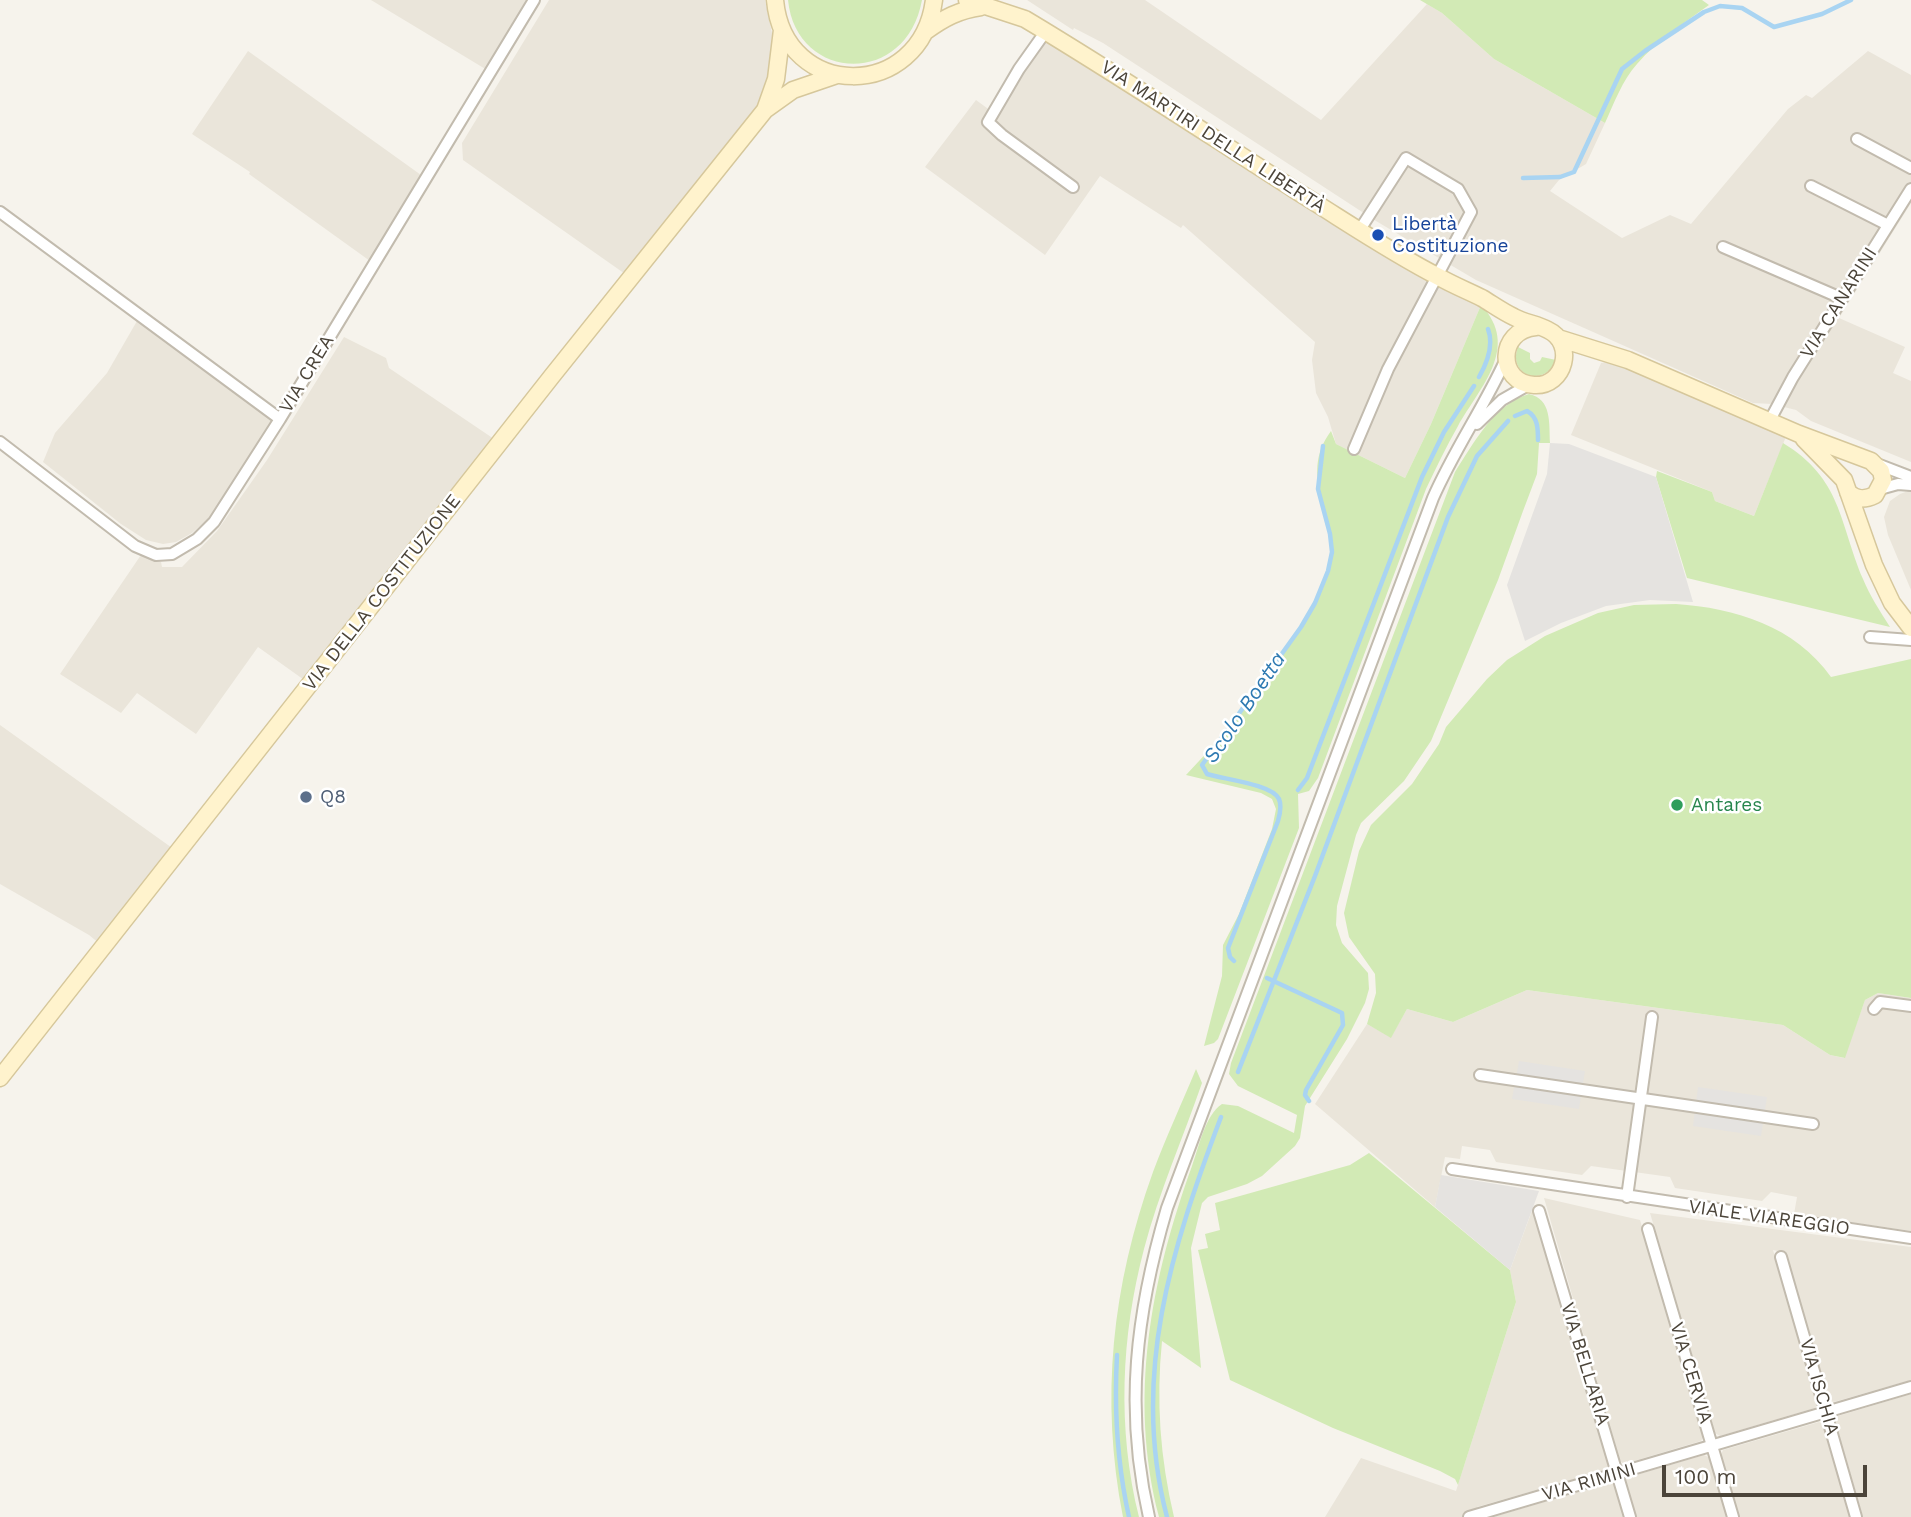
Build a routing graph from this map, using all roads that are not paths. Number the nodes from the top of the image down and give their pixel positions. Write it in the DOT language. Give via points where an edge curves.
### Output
graph roads {
  1 [pos="534,0"];
  2 [pos="775,0"];
  3 [pos="934,0"];
  4 [pos="967,0"];
  5 [pos="985,6"];
  6 [pos="782,30"];
  7 [pos="926,31"];
  8 [pos="1046,31"];
  9 [pos="837,75"];
  10 [pos="765,110"];
  11 [pos="1857,139"];
  12 [pos="1911,168"];
  13 [pos="1811,186"];
  14 [pos="1073,187"];
  15 [pos="1911,189"];
  16 [pos="0,212"];
  17 [pos="1888,225"];
  18 [pos="1359,231"];
  19 [pos="1723,247"];
  20 [pos="1438,277"];
  21 [pos="1482,298"];
  22 [pos="1841,298"];
  23 [pos="1536,327"];
  24 [pos="1558,338"];
  25 [pos="1508,350"];
  26 [pos="1607,354"];
  27 [pos="1564,363"];
  28 [pos="1530,384"];
  29 [pos="280,419"];
  30 [pos="1770,420"];
  31 [pos="1799,434"];
  32 [pos="1465,436"];
  33 [pos="0,442"];
  34 [pos="1354,449"];
  35 [pos="1869,462"];
  36 [pos="1911,477"];
  37 [pos="1911,485"];
  38 [pos="1846,486"];
  39 [pos="1876,493"];
  40 [pos="1864,536"];
  41 [pos="1911,628"];
  42 [pos="1870,637"];
  43 [pos="1911,640"];
  44 [pos="1911,1006"];
  45 [pos="1874,1009"];
  46 [pos="1652,1017"];
  47 [pos="1480,1075"];
  48 [pos="0,1078"];
  49 [pos="1641,1099"];
  50 [pos="1813,1124"];
  51 [pos="1452,1170"];
  52 [pos="1627,1197"];
  53 [pos="1539,1211"];
  54 [pos="1648,1229"];
  55 [pos="1911,1238"];
  56 [pos="1781,1257"];
  57 [pos="1911,1387"];
  58 [pos="1826,1412"];
  59 [pos="1712,1446"];
  60 [pos="1617,1473"];
  61 [pos="1149,1517"];
  62 [pos="1469,1517"];
  63 [pos="1630,1517"];
  64 [pos="1733,1517"];
  65 [pos="1856,1517"];
  1 -- 29 [label="street, VIA CREA"];
  2 -- 6 [label="street"];
  3 -- 7 [label="street"];
  4 -- 5 [label="street, VIA MARTIRI DELLA LIBERTÀ"];
  5 -- 7 [label="street" via="947,16"];
  5 -- 8 [label="street, VIA MARTIRI DELLA LIBERTÀ"];
  6 -- 9 [label="street" via="804,59"];
  6 -- 10 [label="street, VIA DELLA COSTITUZIONE" via="776,79"];
  7 -- 9 [label="street" via="909,56 892,67 863,77"];
  8 -- 14 [label="street" via="988,122"];
  8 -- 18 [label="street, VIA MARTIRI DELLA LIBERTÀ"];
  9 -- 10 [label="street, VIA DELLA COSTITUZIONE" via="793,90"];
  10 -- 48 [label="street, VIA DELLA COSTITUZIONE"];
  11 -- 12 [label="street"];
  13 -- 17 [label="street"];
  15 -- 17 [label="street, VIA CANARINI"];
  16 -- 29 [label="street"];
  17 -- 22 [label="street, VIA CANARINI"];
  18 -- 20 [label="street, VIA MARTIRI DELLA LIBERTÀ"];
  18 -- 20 [label="street" via="1406,158 1458,189 1471,212"];
  19 -- 22 [label="street"];
  20 -- 21 [label="street, VIA MARTIRI DELLA LIBERTÀ"];
  20 -- 34 [label="street" via="1388,369"];
  21 -- 23 [label="street, VIA MARTIRI DELLA LIBERTÀ"];
  21 -- 25 [label="street, VIA MARTIRI DELLA LIBERTÀ" via="1500,316"];
  22 -- 30 [label="street, VIA CANARINI"];
  23 -- 24 [label="street, VIA MARTIRI DELLA LIBERTÀ"];
  23 -- 25 [label="street" via="1521,331"];
  24 -- 26 [label="street, VIA MARTIRI DELLA LIBERTÀ"];
  24 -- 27 [label="street"];
  25 -- 28 [label="street, VIA MARTIRI DELLA LIBERTÀ" via="1512,373"];
  25 -- 32 [label="street"];
  26 -- 27 [label="street, VIA MARTIRI DELLA LIBERTÀ"];
  26 -- 30 [label="street, VIA MARTIRI DELLA LIBERTÀ"];
  27 -- 28 [label="street, VIA MARTIRI DELLA LIBERTÀ" via="1551,380"];
  28 -- 32 [label="street" via="1502,400"];
  29 -- 33 [label="street, VIA CREA" via="214,522 197,539 164,555 135,547"];
  30 -- 31 [label="street, VIA MARTIRI DELLA LIBERTÀ"];
  31 -- 35 [label="street, VIA MARTIRI DELLA LIBERTÀ"];
  31 -- 38 [label="street, VIA MARTIRI DELLA LIBERTÀ"];
  32 -- 61 [label="street" via="1433,498 1155,1247 1139,1322 1134,1383 1137,1450"];
  35 -- 36 [label="street, VIA MARTIRI DELLA LIBERTÀ"];
  35 -- 38 [label="street" via="1849,466"];
  35 -- 39 [label="street" via="1882,475"];
  37 -- 39 [label="street" via="1898,484"];
  38 -- 39 [label="street" via="1859,498"];
  38 -- 40 [label="street"];
  39 -- 40 [label="street"];
  40 -- 41 [label="street" via="1892,603"];
  42 -- 43 [label="street"];
  44 -- 45 [label="street" via="1880,1002"];
  46 -- 49 [label="street"];
  47 -- 49 [label="street"];
  49 -- 50 [label="street"];
  49 -- 52 [label="street"];
  51 -- 52 [label="street, VIALE VIAREGGIO"];
  52 -- 55 [label="street, VIALE VIAREGGIO"];
  53 -- 60 [label="street, VIA BELLARIA"];
  54 -- 59 [label="street, VIA CERVIA"];
  56 -- 58 [label="street, VIA ISCHIA"];
  57 -- 58 [label="street, VIA RIMINI"];
  58 -- 59 [label="street, VIA RIMINI"];
  58 -- 65 [label="street, VIA ISCHIA"];
  59 -- 60 [label="street, VIA RIMINI"];
  59 -- 64 [label="street, VIA CERVIA"];
  60 -- 62 [label="street, VIA RIMINI"];
  60 -- 63 [label="street, VIA BELLARIA"];
}
